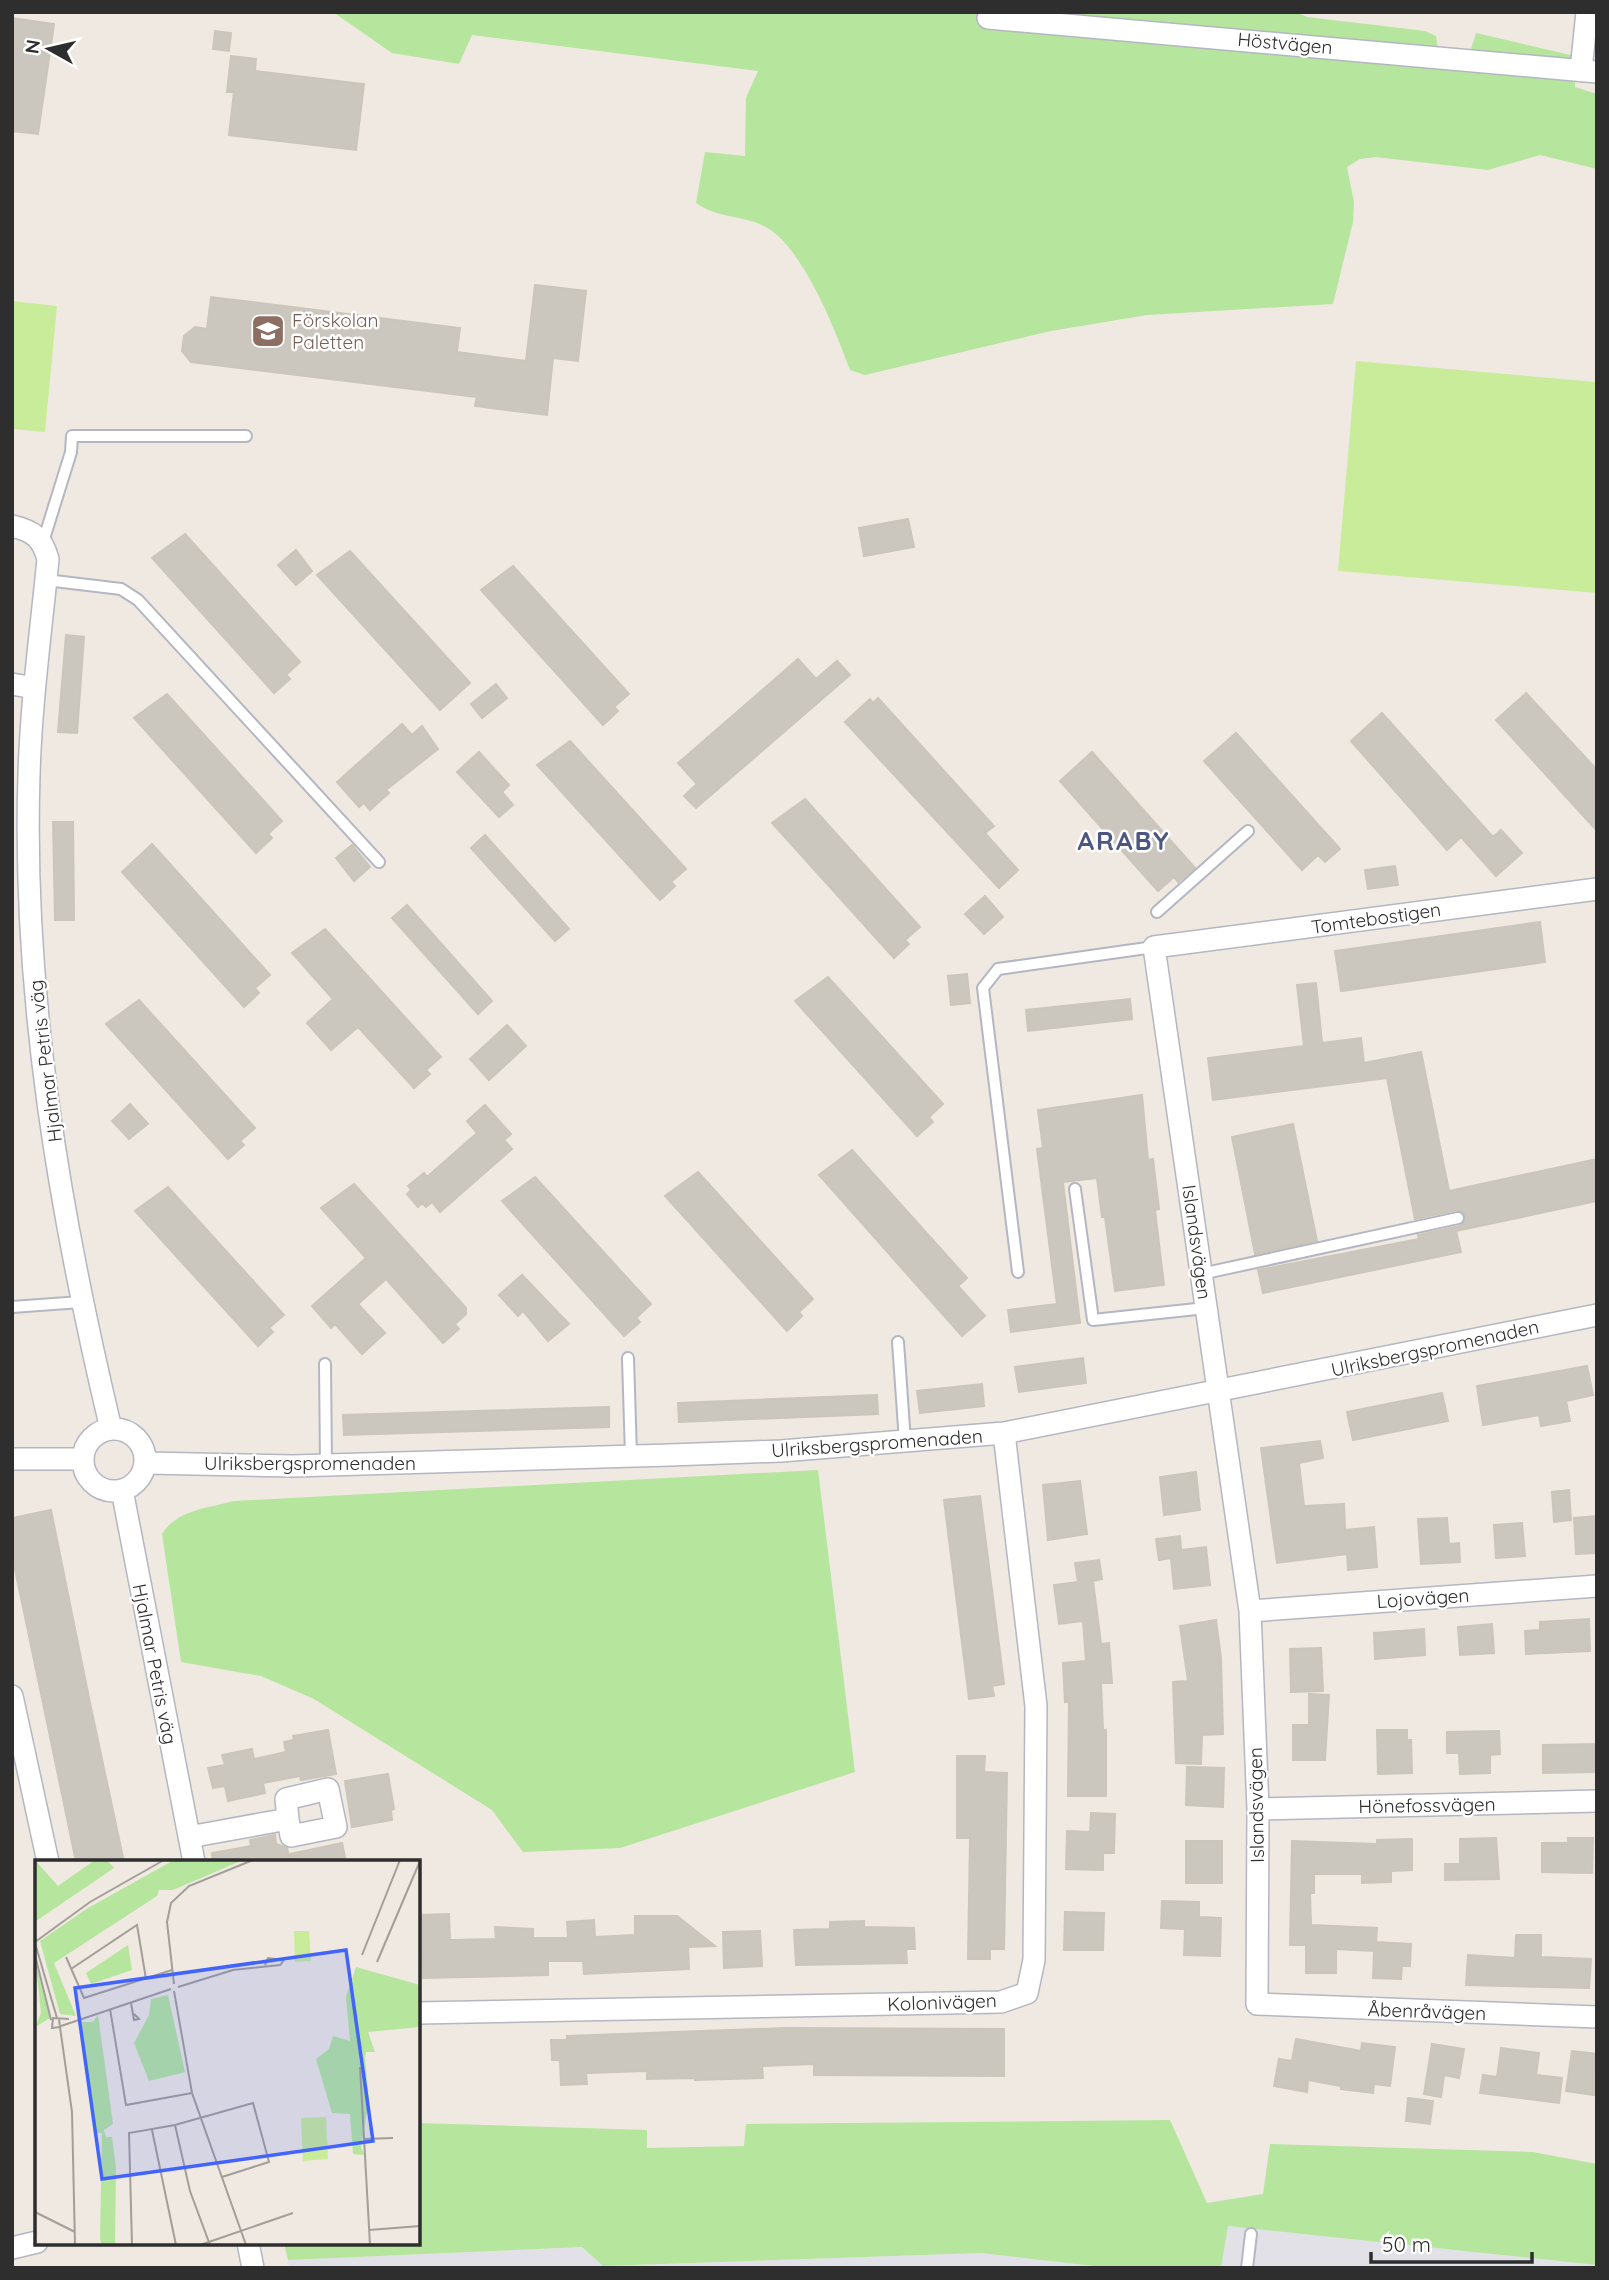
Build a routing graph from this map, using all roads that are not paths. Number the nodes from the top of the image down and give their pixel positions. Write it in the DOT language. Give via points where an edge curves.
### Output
graph roads {
  1 [pos="1587,12"];
  2 [pos="988,18"];
  3 [pos="1589,71"];
  4 [pos="246,436"];
  5 [pos="12,526"];
  6 [pos="43,542"];
  7 [pos="46,580"];
  8 [pos="12,684"];
  9 [pos="34,688"];
  10 [pos="1248,831"];
  11 [pos="379,862"];
  12 [pos="1597,889"];
  13 [pos="1157,912"];
  14 [pos="1154,947"];
  15 [pos="1075,1189"];
  16 [pos="1458,1218"];
  17 [pos="1018,1272"];
  18 [pos="1201,1274"];
  19 [pos="81,1301"];
  20 [pos="12,1307"];
  21 [pos="1206,1308"];
  22 [pos="1597,1315"];
  23 [pos="898,1342"];
  24 [pos="628,1358"];
  25 [pos="325,1364"];
  26 [pos="1219,1392"];
  27 [pos="111,1429"];
  28 [pos="1004,1433"];
  29 [pos="905,1442"];
  30 [pos="631,1456"];
  31 [pos="83,1458"];
  32 [pos="12,1460"];
  33 [pos="146,1463"];
  34 [pos="326,1465"];
  35 [pos="122,1490"];
  36 [pos="1597,1586"];
  37 [pos="1250,1611"];
  38 [pos="12,1696"];
  39 [pos="1597,1801"];
  40 [pos="1258,1809"];
  41 [pos="288,1819"];
  42 [pos="189,1837"];
  43 [pos="48,1860"];
  44 [pos="194,1860"];
  45 [pos="1257,2004"];
  46 [pos="420,2013"];
  47 [pos="1597,2017"];
  48 [pos="1251,2234"];
  49 [pos="35,2242"];
  50 [pos="248,2245"];
  51 [pos="12,2248"];
  52 [pos="253,2268"];
  53 [pos="1247,2268"];
  1 -- 3 [label="street, Höstvägen"];
  2 -- 3 [label="street, Höstvägen"];
  4 -- 6 [label="lane, Hjalmar Petris väg" via="72,436"];
  5 -- 6 [label="street"];
  6 -- 7 [label="street, Hjalmar Petris väg"];
  7 -- 9 [label="street, Hjalmar Petris väg"];
  7 -- 11 [label="lane" via="121,589 138,600"];
  8 -- 9 [label="street"];
  9 -- 19 [label="street, Hjalmar Petris väg" via="29,775 33,957 46,1098"];
  10 -- 13 [label="lane"];
  12 -- 14 [label="street, Tomtebostigen"];
  14 -- 17 [label="lane" via="998,969 984,988"];
  14 -- 18 [label="street, Islandsvägen"];
  15 -- 21 [label="lane" via="1093,1320"];
  16 -- 18 [label="lane"];
  18 -- 21 [label="street, Islandsvägen"];
  19 -- 20 [label="lane"];
  19 -- 27 [label="street, Hjalmar Petris väg"];
  21 -- 26 [label="street, Islandsvägen"];
  22 -- 26 [label="street, Ulriksbergspromenaden"];
  23 -- 29 [label="lane"];
  24 -- 30 [label="lane"];
  25 -- 34 [label="lane"];
  26 -- 28 [label="street, Ulriksbergspromenaden"];
  26 -- 37 [label="street, Islandsvägen"];
  27 -- 31 [label="street" via="94,1436"];
  27 -- 33 [label="street" via="136,1437"];
  28 -- 29 [label="street, Ulriksbergspromenaden"];
  28 -- 46 [label="street, Kolonivägen" via="1036,1706 1034,1960 1027,1993 1001,2002"];
  29 -- 30 [label="street, Ulriksbergspromenaden"];
  30 -- 34 [label="street, Ulriksbergspromenaden"];
  31 -- 32 [label="street"];
  31 -- 35 [label="street" via="94,1484"];
  33 -- 34 [label="street, Ulriksbergspromenaden"];
  33 -- 35 [label="street" via="138,1481"];
  35 -- 42 [label="street, Hjalmar Petris väg"];
  36 -- 37 [label="street, Lojovägen"];
  37 -- 40 [label="street, Islandsvägen"];
  38 -- 43 [label="street"];
  39 -- 40 [label="street, Hönefossvägen"];
  40 -- 45 [label="street, Islandsvägen"];
  41 -- 42 [label="street"];
  42 -- 44 [label="street, Hjalmar Petris väg"];
  45 -- 47 [label="street, Åbenråvägen"];
  48 -- 53 [label="lane"];
  49 -- 51 [label="street"];
  50 -- 52 [label="street"];
}
